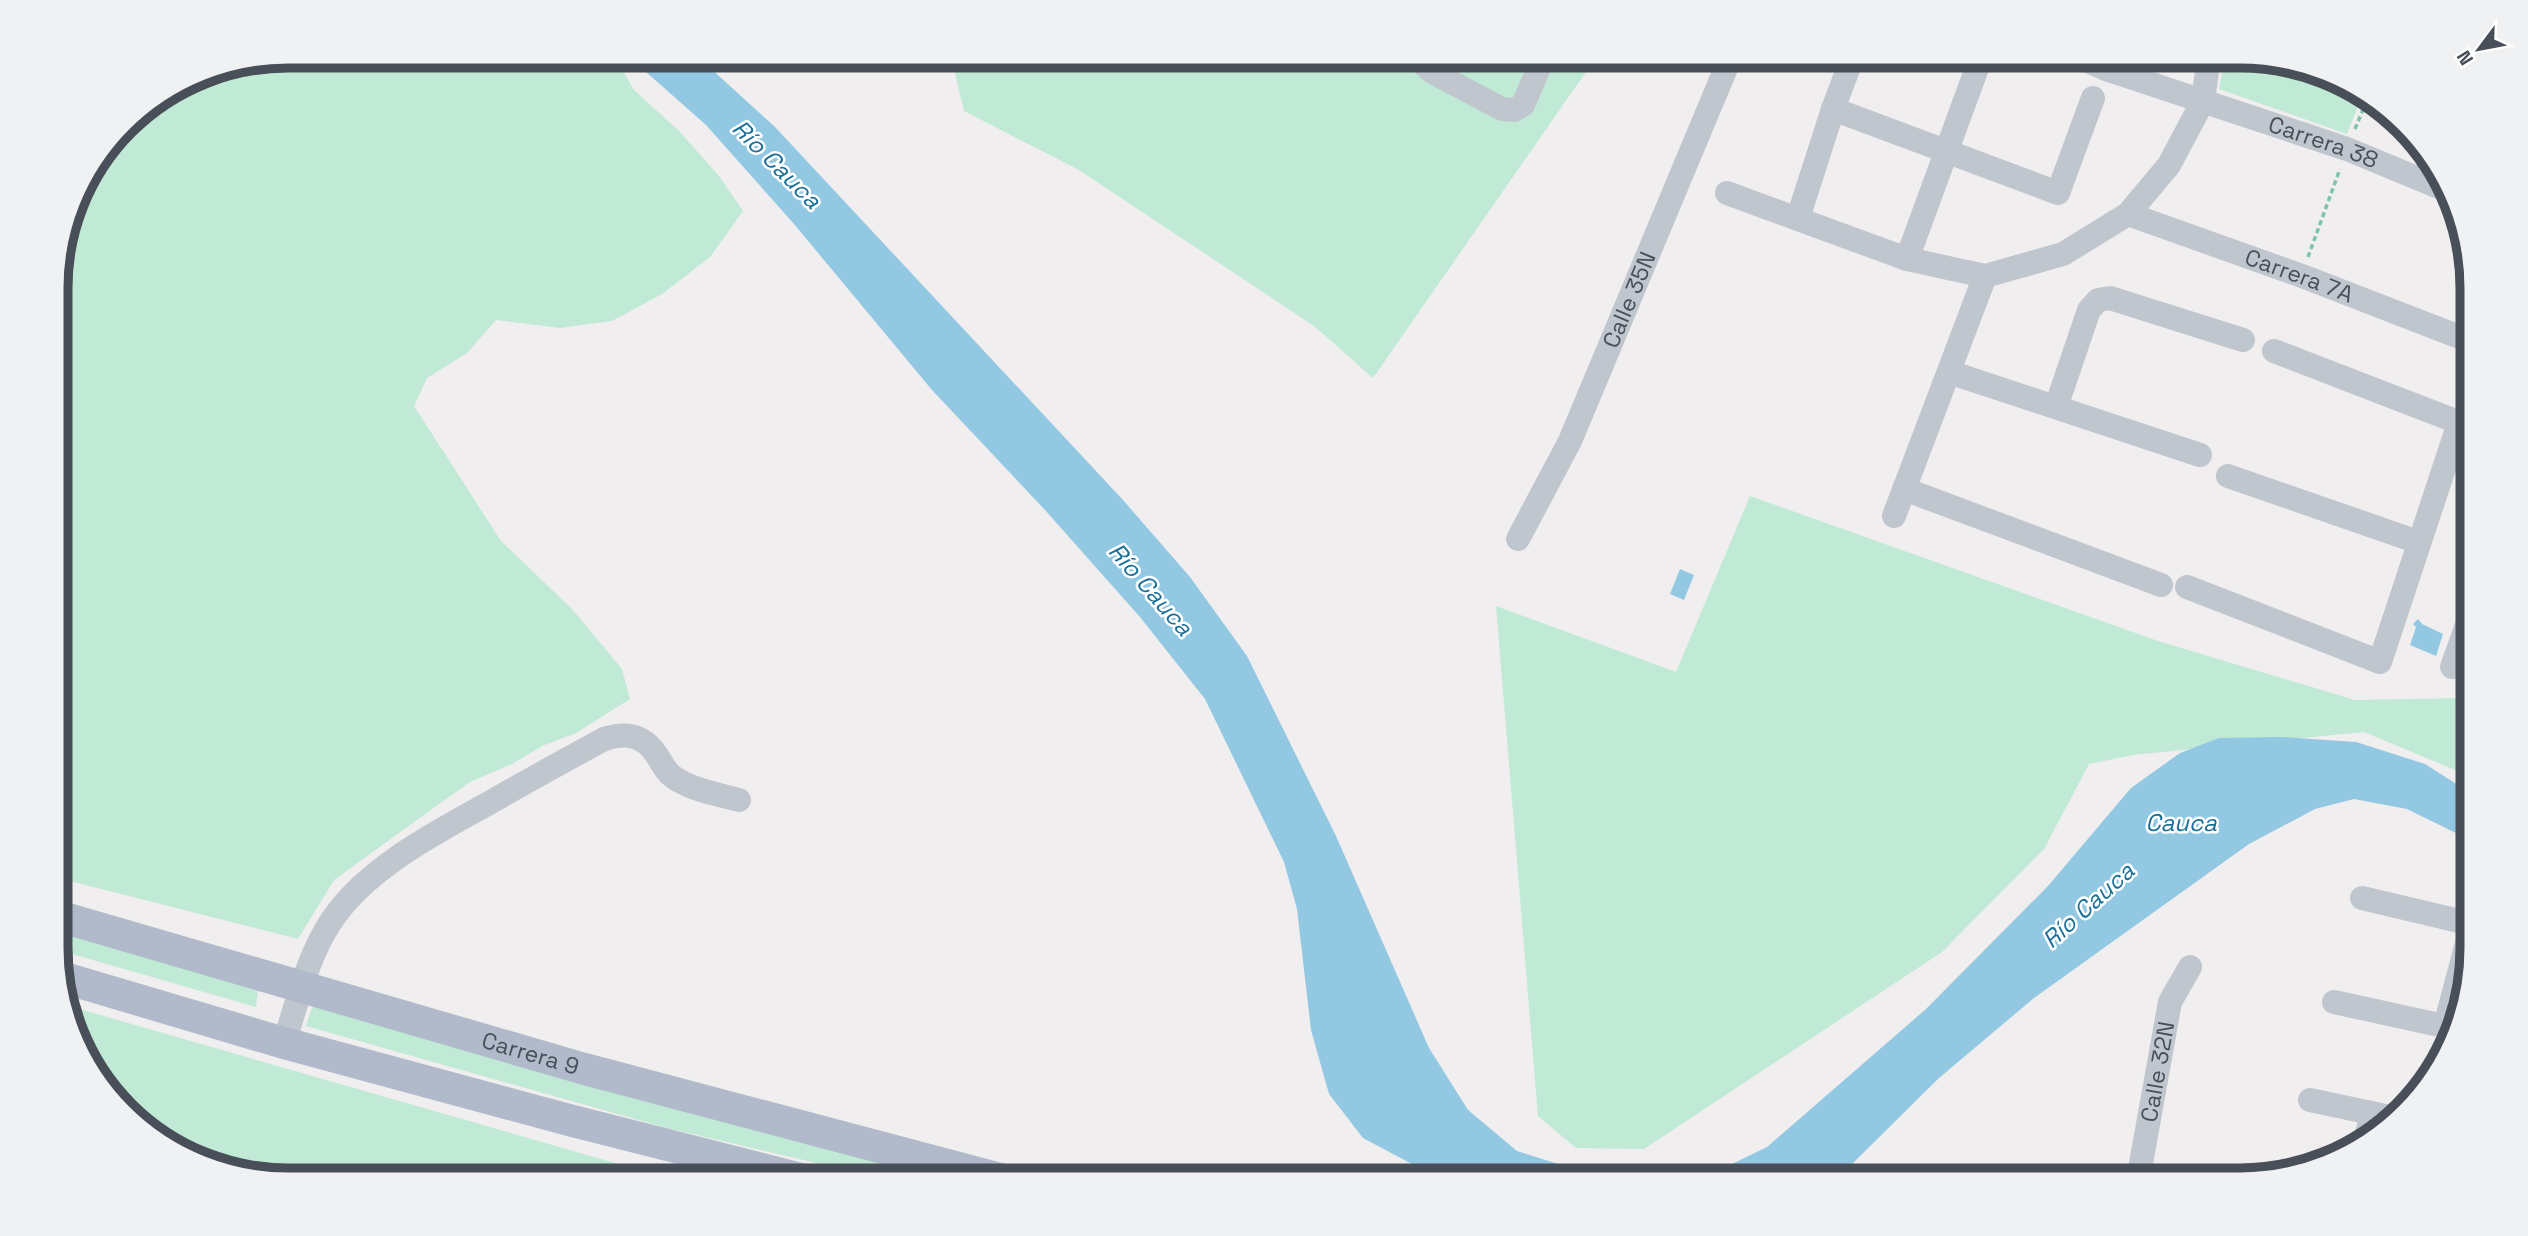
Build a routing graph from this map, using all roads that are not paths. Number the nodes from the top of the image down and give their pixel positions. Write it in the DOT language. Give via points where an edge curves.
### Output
graph roads {
  1 [pos="1429,68"];
  2 [pos="1539,68"];
  3 [pos="1726,68"];
  4 [pos="1848,68"];
  5 [pos="1977,68"];
  6 [pos="2110,68"];
  7 [pos="2207,68"];
  8 [pos="2093,98"];
  9 [pos="2203,101"];
  10 [pos="1833,109"];
  11 [pos="1945,151"];
  12 [pos="2433,185"];
  13 [pos="1727,193"];
  14 [pos="2128,215"];
  15 [pos="1798,218"];
  16 [pos="1907,259"];
  17 [pos="1985,276"];
  18 [pos="2460,337"];
  19 [pos="2243,340"];
  20 [pos="2274,351"];
  21 [pos="1948,372"];
  22 [pos="2056,407"];
  23 [pos="2460,423"];
  24 [pos="2460,437"];
  25 [pos="2200,455"];
  26 [pos="2228,475"];
  27 [pos="1904,489"];
  28 [pos="1894,516"];
  29 [pos="1518,539"];
  30 [pos="2418,542"];
  31 [pos="2161,585"];
  32 [pos="2187,587"];
  33 [pos="2460,645"];
  34 [pos="2452,667"];
  35 [pos="739,800"];
  36 [pos="2361,898"];
  37 [pos="68,919"];
  38 [pos="2460,921"];
  39 [pos="2190,967"];
  40 [pos="71,980"];
  41 [pos="302,988"];
  42 [pos="2334,1002"];
  43 [pos="2445,1026"];
  44 [pos="284,1043"];
  45 [pos="2310,1100"];
  46 [pos="2381,1115"];
  47 [pos="2140,1167"];
  48 [pos="757,1168"];
  49 [pos="946,1168"];
  1 -- 2 [label="street" via="1502,109 1514,110 1523,105"];
  3 -- 29 [label="street, Calle 35N" via="1570,441"];
  4 -- 10 [label="street"];
  5 -- 11 [label="street"];
  6 -- 9 [label="street, Carrera 38"];
  7 -- 9 [label="street"];
  8 -- 11 [label="street" via="2058,193"];
  9 -- 12 [label="street, Carrera 38" via="2347,149"];
  9 -- 14 [label="street" via="2169,165"];
  10 -- 11 [label="street"];
  10 -- 15 [label="street"];
  11 -- 16 [label="street"];
  13 -- 15 [label="street"];
  14 -- 17 [label="street" via="2063,254"];
  14 -- 18 [label="street, Carrera 7A"];
  15 -- 16 [label="street"];
  16 -- 17 [label="street"];
  17 -- 21 [label="street"];
  19 -- 22 [label="street" via="2110,298 2098,300 2089,310"];
  20 -- 23 [label="street"];
  21 -- 22 [label="street"];
  21 -- 27 [label="street"];
  22 -- 25 [label="street"];
  24 -- 30 [label="street"];
  26 -- 30 [label="street"];
  27 -- 28 [label="street"];
  27 -- 31 [label="street"];
  30 -- 32 [label="street" via="2381,662"];
  33 -- 34 [label="street"];
  35 -- 41 [label="street" via="684,783 671,775 644,741 630,734 604,739 464,817 366,882 328,925"];
  36 -- 38 [label="street"];
  37 -- 41 [label="main road, Carrera 9"];
  39 -- 47 [label="street, Calle 32N" via="2170,1002"];
  40 -- 44 [label="main road"];
  41 -- 44 [label="street"];
  41 -- 49 [label="main road, Carrera 9"];
  42 -- 43 [label="street"];
  44 -- 48 [label="main road"];
  45 -- 46 [label="street"];
}
